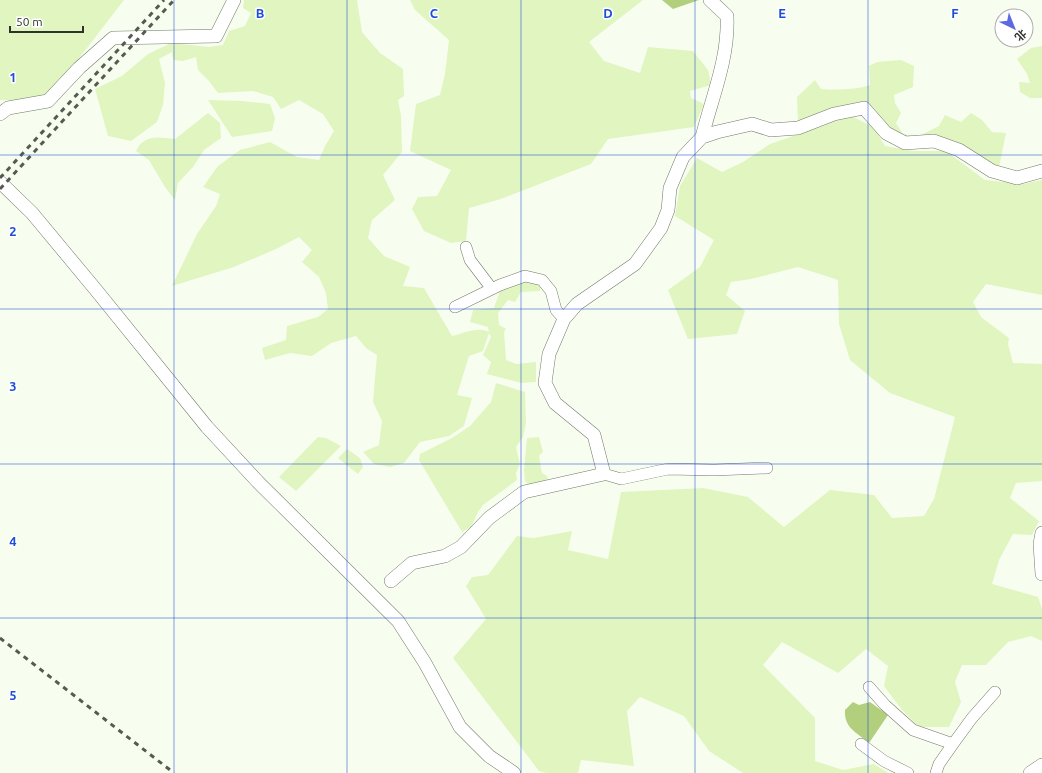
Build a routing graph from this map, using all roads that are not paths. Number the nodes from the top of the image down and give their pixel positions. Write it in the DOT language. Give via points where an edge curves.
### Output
graph roads {
  1 [pos="234,0"];
  2 [pos="710,0"];
  3 [pos="0,114"];
  4 [pos="702,137"];
  5 [pos="1042,171"];
  6 [pos="0,182"];
  7 [pos="466,247"];
  8 [pos="492,289"];
  9 [pos="455,307"];
  10 [pos="564,319"];
  11 [pos="767,468"];
  12 [pos="604,474"];
  13 [pos="1042,533"];
  14 [pos="1042,574"];
  15 [pos="391,581"];
  16 [pos="870,687"];
  17 [pos="995,692"];
  18 [pos="861,744"];
  19 [pos="953,744"];
  20 [pos="1042,765"];
  21 [pos="514,773"];
  22 [pos="908,773"];
  23 [pos="936,773"];
  24 [pos="1030,773"];
  1 -- 3 [label="street" via="216,36 112,38 48,100 8,108"];
  2 -- 4 [label="street" via="727,16 728,32 716,92"];
  4 -- 5 [label="street" via="752,124 771,130 798,128 834,114 864,108 886,133 904,144 934,141 959,150 992,171 1017,178"];
  4 -- 10 [label="street" via="683,157 670,188 668,210 661,228 636,264 577,304"];
  6 -- 21 [label="street" via="32,213 207,427 258,482 398,621 425,663 460,727 489,756"];
  7 -- 8 [label="street" via="470,260"];
  8 -- 9 [label="street"];
  8 -- 10 [label="street" via="525,276 542,280 551,291 556,310"];
  10 -- 12 [label="street" via="550,354 545,383 555,403 594,435"];
  11 -- 12 [label="street" via="668,469 621,479"];
  12 -- 15 [label="street" via="524,492 489,518 460,547 444,556 412,563"];
  13 -- 14 [label="street"];
  16 -- 19 [label="street" via="885,705 913,730"];
  17 -- 19 [label="street"];
  18 -- 22 [label="street" via="884,761"];
  19 -- 23 [label="street"];
  20 -- 24 [label="street"];
}
